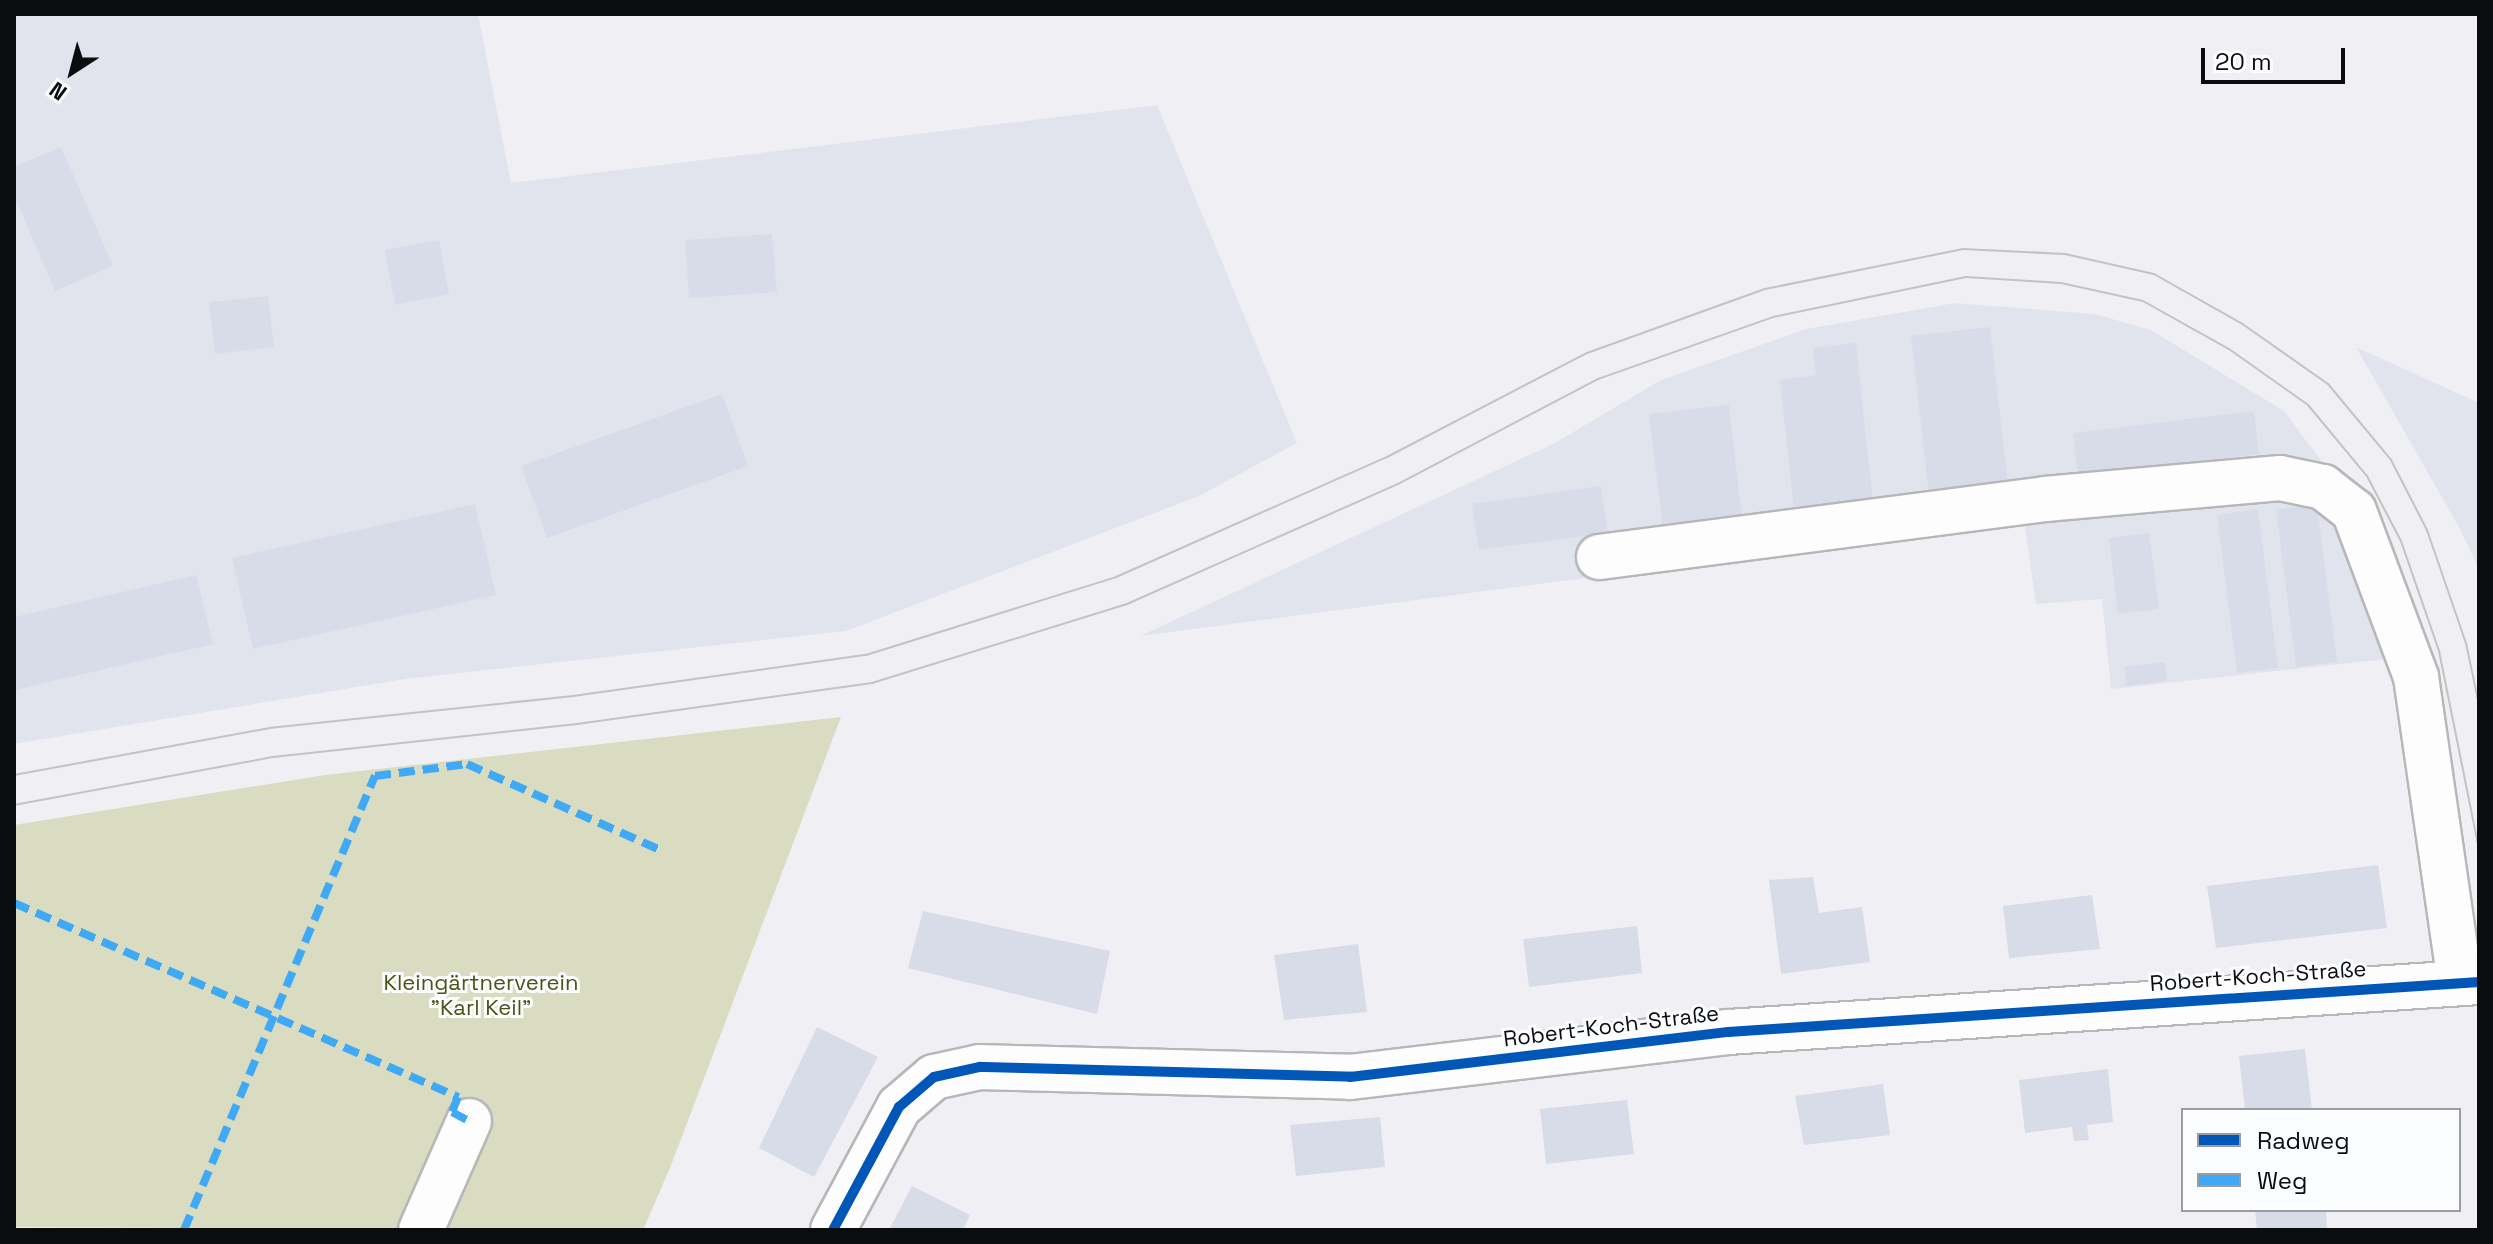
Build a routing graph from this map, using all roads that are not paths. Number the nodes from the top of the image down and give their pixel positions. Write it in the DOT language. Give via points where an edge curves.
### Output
graph roads {
  1 [pos="1599,557"];
  2 [pos="2469,982"];
  3 [pos="469,1121"];
  4 [pos="421,1230"];
  5 [pos="833,1230"];
  1 -- 2 [label="street" via="2045,499 2280,478 2323,487 2354,511 2416,677"];
  2 -- 5 [label="street, Robert-Koch-Straße" via="1728,1032 1350,1077 980,1067 934,1077 899,1107"];
  3 -- 4 [label="street"];
}
